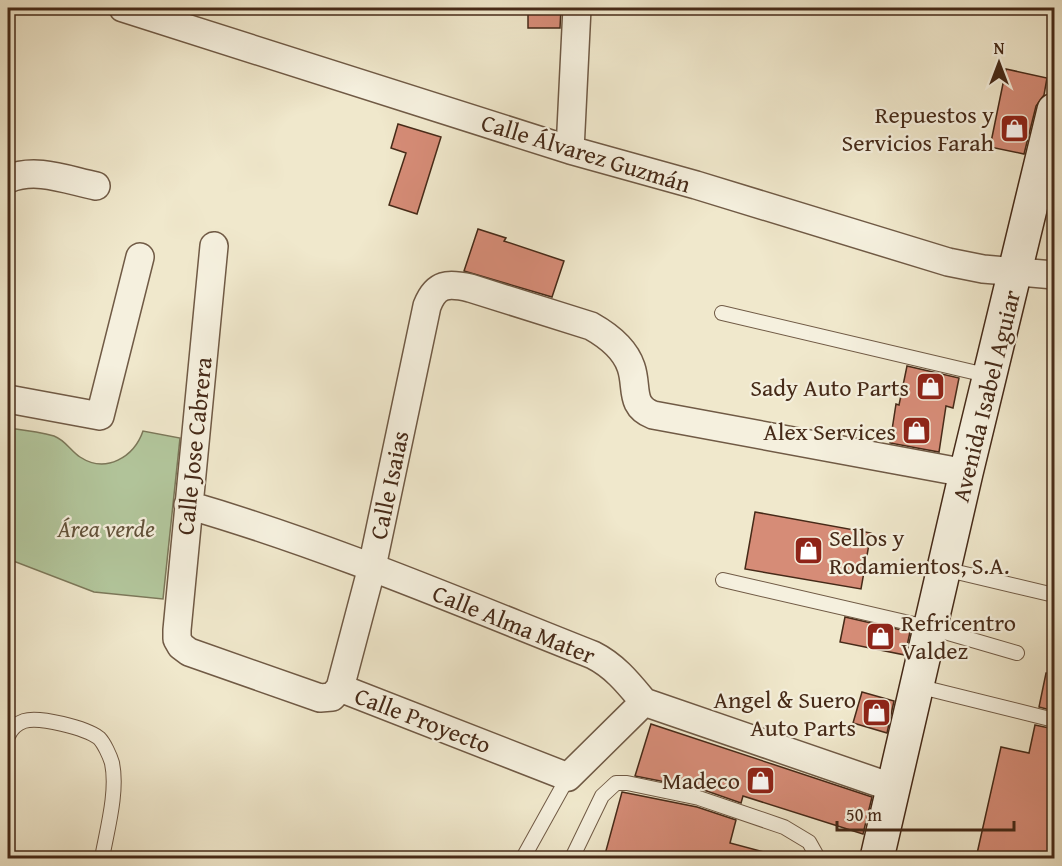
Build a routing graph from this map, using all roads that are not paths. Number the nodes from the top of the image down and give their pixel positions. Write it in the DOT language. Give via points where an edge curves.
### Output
graph roads {
  1 [pos="123,8"];
  2 [pos="577,8"];
  3 [pos="1054,110"];
  4 [pos="570,150"];
  5 [pos="8,179"];
  6 [pos="96,186"];
  7 [pos="214,246"];
  8 [pos="140,257"];
  9 [pos="1017,271"];
  10 [pos="1054,275"];
  11 [pos="722,313"];
  12 [pos="990,376"];
  13 [pos="8,399"];
  14 [pos="966,473"];
  15 [pos="188,505"];
  16 [pos="372,567"];
  17 [pos="944,569"];
  18 [pos="723,580"];
  19 [pos="1054,595"];
  20 [pos="931,628"];
  21 [pos="181,646"];
  22 [pos="1017,653"];
  23 [pos="917,686"];
  24 [pos="340,688"];
  25 [pos="644,702"];
  26 [pos="1054,720"];
  27 [pos="8,736"];
  28 [pos="568,777"];
  29 [pos="894,788"];
  30 [pos="102,858"];
  31 [pos="523,858"];
  32 [pos="573,858"];
  33 [pos="818,858"];
  34 [pos="877,858"];
  1 -- 4 [label="street, Calle Álvarez Guzmán"];
  2 -- 4 [label="street"];
  3 -- 9 [label="main road, Avenida Isabel Aguiar"];
  4 -- 9 [label="street, Calle Álvarez Guzmán" via="948,262"];
  5 -- 6 [label="street" via="36,172"];
  7 -- 15 [label="street, Calle Jose Cabrera"];
  8 -- 13 [label="street" via="100,416"];
  9 -- 10 [label="street, Calle Álvarez Guzmán"];
  9 -- 12 [label="main road, Avenida Isabel Aguiar"];
  11 -- 12 [label="lane"];
  12 -- 14 [label="main road, Avenida Isabel Aguiar"];
  14 -- 16 [label="street, Calle Isaias" via="653,415 636,402 631,366 624,353 603,333 470,288 442,286 427,306"];
  14 -- 17 [label="main road, Avenida Isabel Aguiar"];
  15 -- 16 [label="street, Calle Alma Mater"];
  15 -- 21 [label="street, Calle Jose Cabrera" via="177,630"];
  16 -- 24 [label="street, Calle Isaias"];
  16 -- 25 [label="street, Calle Alma Mater" via="593,655 620,674"];
  17 -- 19 [label="lane"];
  17 -- 20 [label="main road, Avenida Isabel Aguiar"];
  18 -- 20 [label="lane"];
  20 -- 22 [label="lane"];
  20 -- 23 [label="main road, Avenida Isabel Aguiar"];
  21 -- 24 [label="street, Calle Proyecto" via="199,657 320,698 332,698"];
  23 -- 26 [label="lane"];
  23 -- 29 [label="main road, Avenida Isabel Aguiar"];
  24 -- 28 [label="street, Calle Proyecto"];
  25 -- 28 [label="street"];
  25 -- 29 [label="street"];
  27 -- 30 [label="lane" via="12,728 24,721 43,720 99,739 112,762 112,794"];
  28 -- 31 [label="lane"];
  29 -- 34 [label="main road, Avenida Isabel Aguiar"];
  32 -- 33 [label="lane" via="602,796 616,783 627,783 699,798 784,827 809,842"];
}
